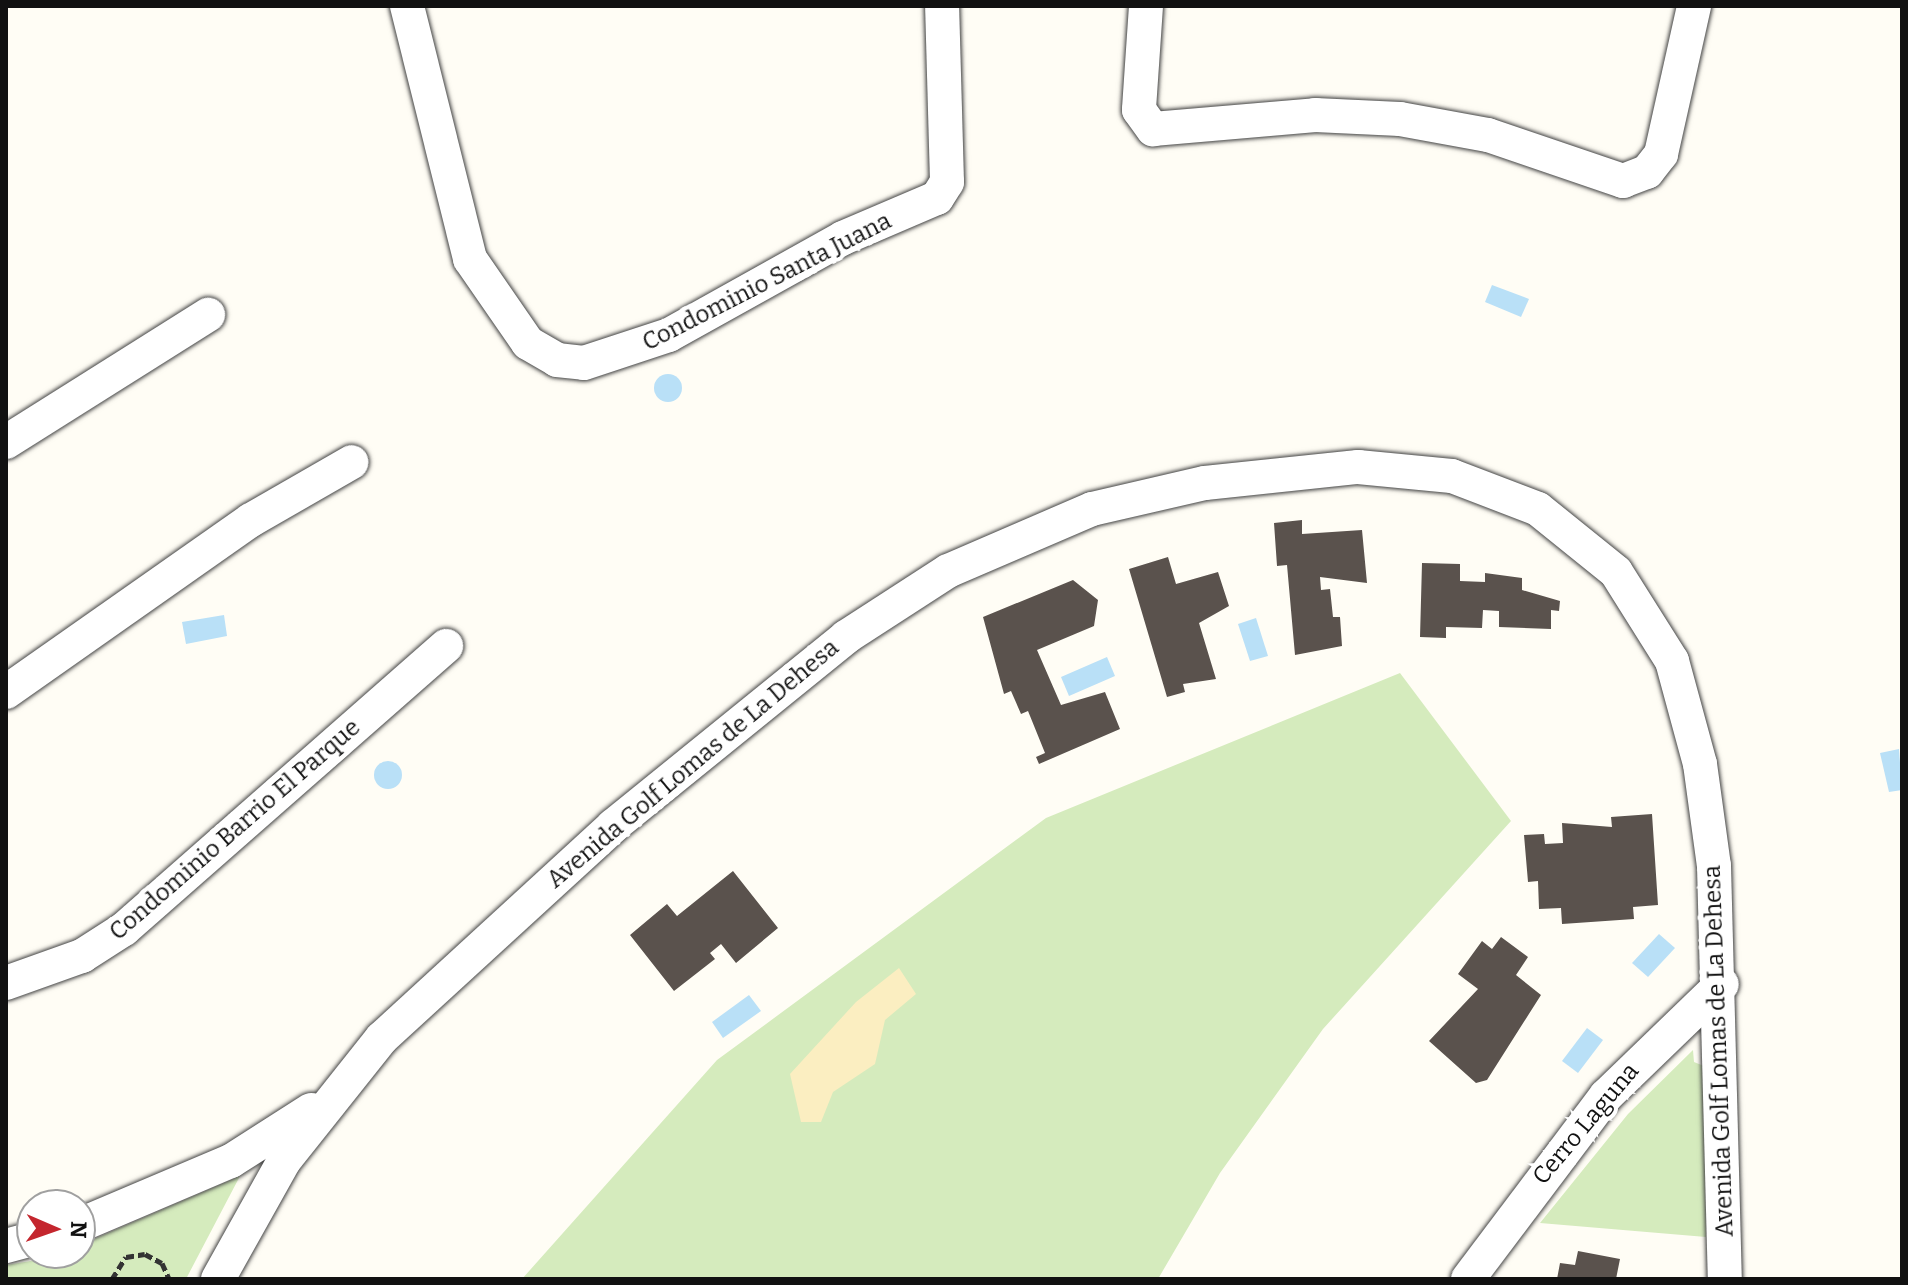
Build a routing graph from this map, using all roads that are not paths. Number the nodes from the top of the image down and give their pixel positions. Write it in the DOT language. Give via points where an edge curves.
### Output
graph roads {
  1 [pos="407,6"];
  2 [pos="942,6"];
  3 [pos="1146,6"];
  4 [pos="1694,6"];
  5 [pos="208,315"];
  6 [pos="6,442"];
  7 [pos="352,462"];
  8 [pos="446,646"];
  9 [pos="6,692"];
  10 [pos="6,983"];
  11 [pos="1722,984"];
  12 [pos="332,1096"];
  13 [pos="96,1218"];
  14 [pos="218,1279"];
  15 [pos="1468,1279"];
  16 [pos="1725,1279"];
  1 -- 2 [label="street, Condominio Santa Juana" via="470,259 528,343 557,360 584,363 669,335 843,238 937,198 947,182"];
  3 -- 4 [label="street" via="1139,110 1153,129 1315,115 1400,119 1488,135 1623,181 1647,172 1661,154"];
  5 -- 6 [label="street"];
  7 -- 9 [label="street" via="251,520"];
  8 -- 10 [label="street, Condominio Barrio El Parque" via="124,929 82,956"];
  11 -- 12 [label="street, Avenida Golf Lomas de La Dehesa" via="1709,815 1692,726 1659,634 1616,572 1566,526 1479,483 1392,468 1312,471 1205,483 1092,509 994,547 898,602 738,720 509,917"];
  11 -- 15 [label="street, Cerro Laguna" via="1606,1096"];
  11 -- 16 [label="street, Avenida Golf Lomas de La Dehesa"];
  12 -- 13 [label="street" via="231,1161"];
  12 -- 14 [label="street, Avenida Golf Lomas de La Dehesa" via="284,1161"];
}
